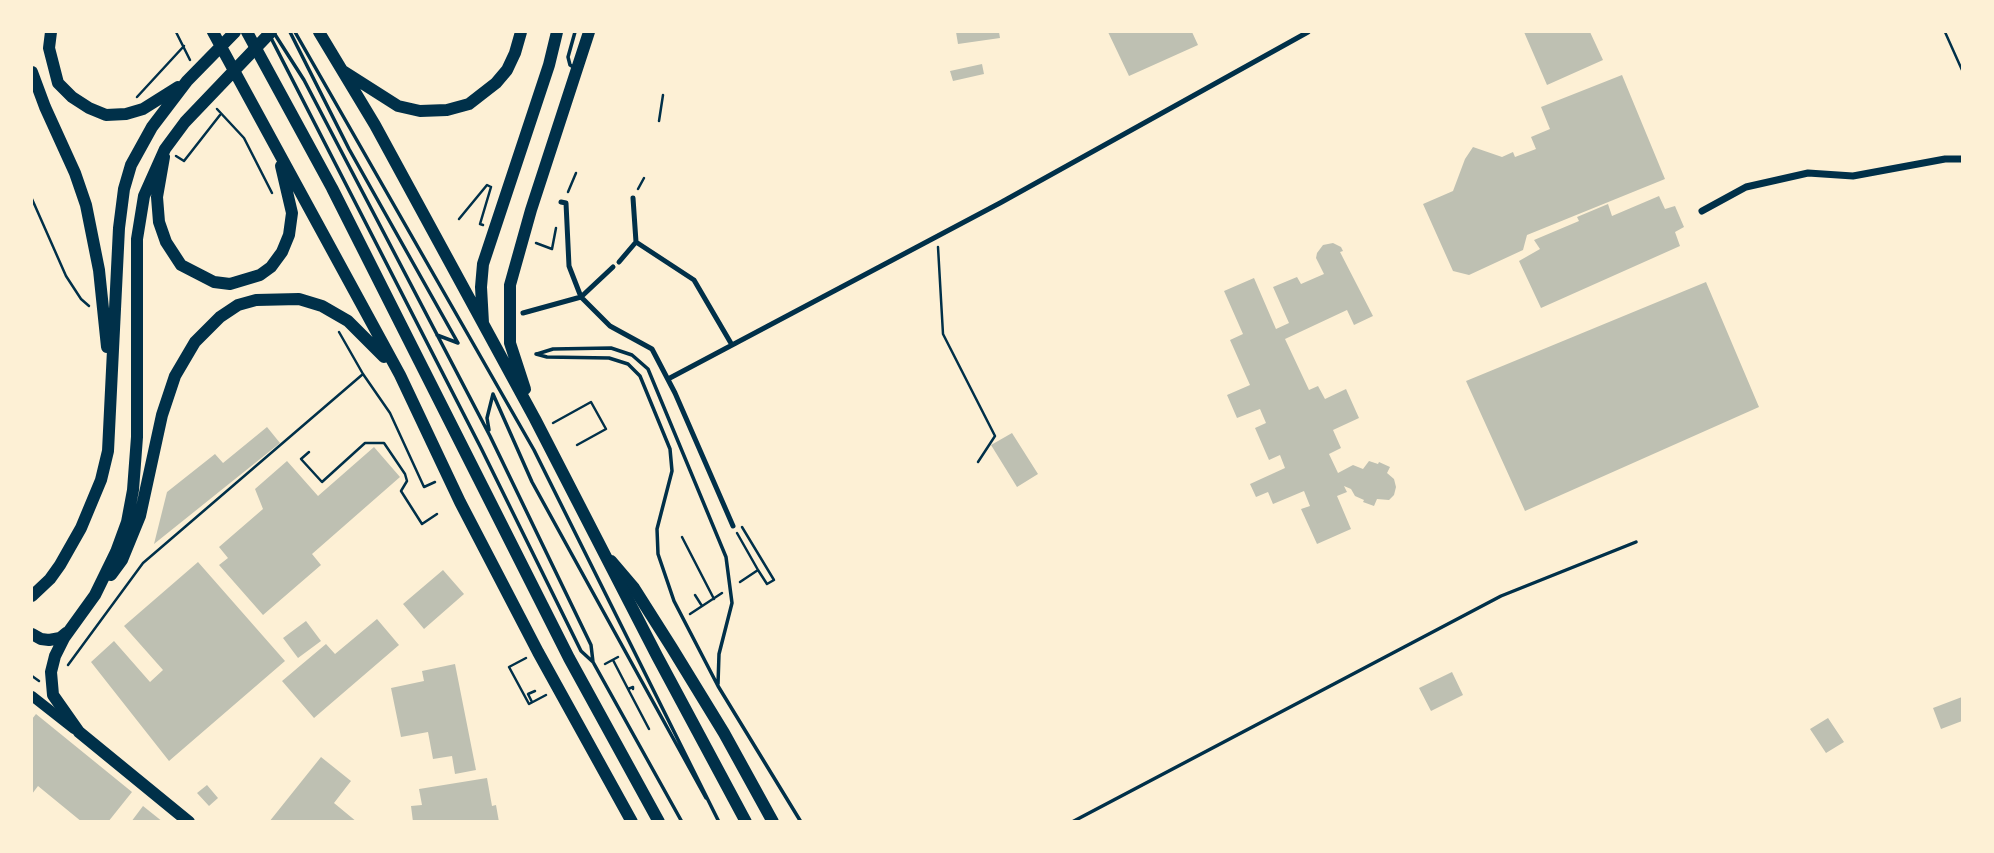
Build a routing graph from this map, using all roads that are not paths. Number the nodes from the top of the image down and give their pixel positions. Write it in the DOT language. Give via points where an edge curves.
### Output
graph roads {
  1 [pos="51,32"];
  2 [pos="213,32"];
  3 [pos="235,32"];
  4 [pos="247,32"];
  5 [pos="271,32"];
  6 [pos="293,32"];
  7 [pos="319,32"];
  8 [pos="521,32"];
  9 [pos="557,32"];
  10 [pos="575,32"];
  11 [pos="589,32"];
  12 [pos="1308,32"];
  13 [pos="339,68"];
  14 [pos="578,70"];
  15 [pos="32,72"];
  16 [pos="187,81"];
  17 [pos="164,149"];
  18 [pos="278,150"];
  19 [pos="1962,159"];
  20 [pos="633,198"];
  21 [pos="561,202"];
  22 [pos="1702,211"];
  23 [pos="636,242"];
  24 [pos="619,262"];
  25 [pos="613,267"];
  26 [pos="580,297"];
  27 [pos="523,313"];
  28 [pos="484,327"];
  29 [pos="436,334"];
  30 [pos="732,345"];
  31 [pos="112,371"];
  32 [pos="400,374"];
  33 [pos="668,379"];
  34 [pos="536,419"];
  35 [pos="490,436"];
  36 [pos="733,526"];
  37 [pos="1636,542"];
  38 [pos="604,553"];
  39 [pos="35,594"];
  40 [pos="95,594"];
  41 [pos="70,630"];
  42 [pos="32,634"];
  43 [pos="593,662"];
  44 [pos="718,686"];
  45 [pos="33,700"];
  46 [pos="79,732"];
  47 [pos="189,821"];
  48 [pos="632,821"];
  49 [pos="659,821"];
  50 [pos="682,821"];
  51 [pos="719,821"];
  52 [pos="747,821"];
  53 [pos="773,821"];
  54 [pos="801,821"];
  55 [pos="1072,821"];
  1 -- 16 [label="main road" via="49,48 58,83 72,97 106,115 143,109"];
  2 -- 18 [label="main road"];
  3 -- 16 [label="main road"];
  4 -- 49 [label="main road" via="338,200 569,658"];
  5 -- 17 [label="main road"];
  5 -- 29 [label="lane" via="304,80"];
  5 -- 43 [label="lane" via="581,651"];
  6 -- 29 [label="lane" via="349,149 458,343"];
  6 -- 51 [label="lane" via="534,450"];
  7 -- 13 [label="main road"];
  8 -- 13 [label="main road" via="507,70 496,83 469,104 447,110 398,106"];
  9 -- 28 [label="main road" via="488,244 481,287"];
  10 -- 14 [label="lane" via="568,57"];
  11 -- 14 [label="main road"];
  12 -- 30 [label="street"];
  13 -- 28 [label="main road" via="375,125"];
  14 -- 34 [label="main road" via="510,285 510,343"];
  15 -- 31 [label="main road" via="86,205"];
  16 -- 31 [label="main road" via="140,145 124,189"];
  17 -- 18 [label="main road" via="157,197 166,242 181,265 214,282 230,284 271,267 289,235 292,213"];
  17 -- 40 [label="main road" via="144,196 137,239 133,490 123,532"];
  18 -- 32 [label="main road"];
  19 -- 22 [label="street" via="1853,176 1808,173 1746,187"];
  20 -- 23 [label="street"];
  21 -- 26 [label="street" via="566,203 569,266"];
  23 -- 24 [label="street"];
  23 -- 30 [label="street" via="694,280"];
  25 -- 26 [label="street"];
  26 -- 27 [label="street"];
  26 -- 33 [label="street" via="610,326 652,349"];
  28 -- 34 [label="main road"];
  29 -- 35 [label="lane"];
  30 -- 33 [label="street"];
  31 -- 39 [label="main road" via="101,481 60,565"];
  32 -- 40 [label="main road" via="364,335 335,313 299,299 256,300 220,317 185,356 167,395 132,539"];
  32 -- 48 [label="main road" via="460,502"];
  33 -- 36 [label="street"];
  34 -- 38 [label="main road"];
  35 -- 43 [label="lane" via="590,645"];
  35 -- 51 [label="lane" via="487,418 493,394 532,482"];
  37 -- 55 [label="lane" via="1501,596"];
  38 -- 52 [label="main road"];
  38 -- 53 [label="main road" via="634,588 672,648"];
  40 -- 41 [label="main road"];
  41 -- 42 [label="main road" via="49,640"];
  41 -- 46 [label="main road" via="55,656 50,684 61,709"];
  43 -- 50 [label="lane"];
  44 -- 44 [label="lane" via="719,654 732,603 726,557 648,369 632,355 611,348 553,349 536,354 609,358 628,364 640,376 670,449 672,471 657,529 658,554 674,601"];
  44 -- 54 [label="lane"];
  45 -- 46 [label="main road"];
  46 -- 47 [label="main road"];
}
